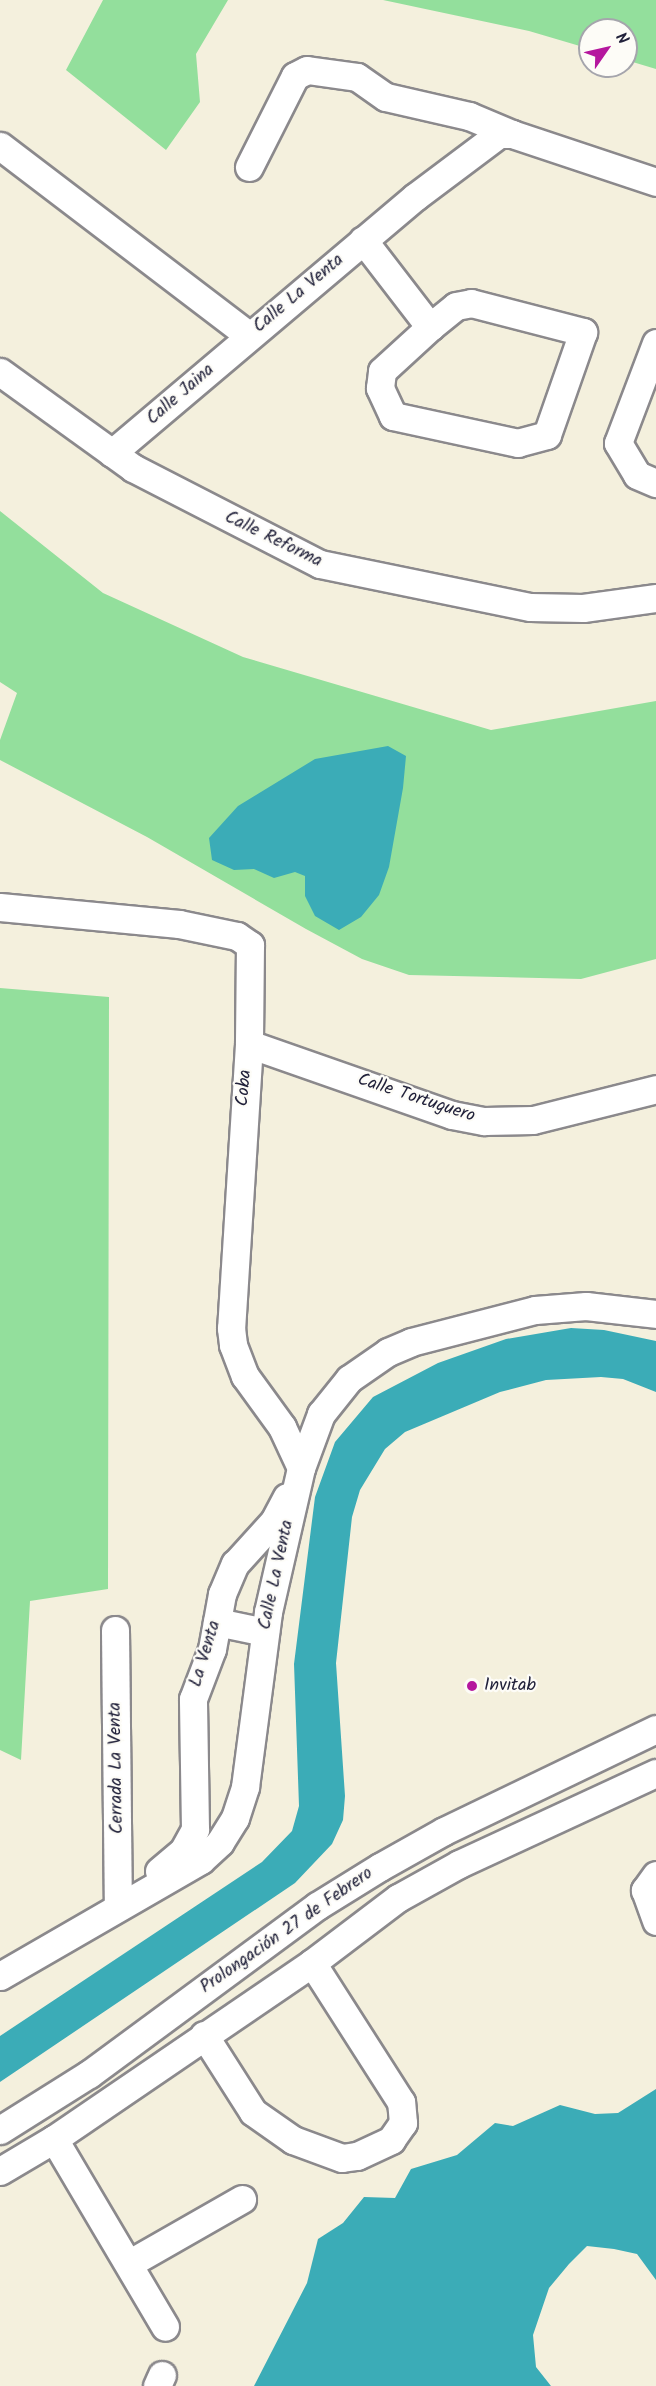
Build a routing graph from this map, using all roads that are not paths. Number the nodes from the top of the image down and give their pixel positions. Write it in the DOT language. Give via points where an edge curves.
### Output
graph roads {
  1 [pos="512,134"];
  2 [pos="0,146"];
  3 [pos="249,167"];
  4 [pos="656,182"];
  5 [pos="363,240"];
  6 [pos="430,327"];
  7 [pos="249,336"];
  8 [pos="656,343"];
  9 [pos="0,372"];
  10 [pos="112,453"];
  11 [pos="656,483"];
  12 [pos="656,598"];
  13 [pos="0,907"];
  14 [pos="249,1044"];
  15 [pos="656,1089"];
  16 [pos="656,1314"];
  17 [pos="300,1468"];
  18 [pos="217,1622"];
  19 [pos="115,1630"];
  20 [pos="265,1632"];
  21 [pos="656,1729"];
  22 [pos="621,1746"];
  23 [pos="648,1777"];
  24 [pos="380,1867"];
  25 [pos="656,1875"];
  26 [pos="398,1898"];
  27 [pos="118,1906"];
  28 [pos="656,1921"];
  29 [pos="312,1964"];
  30 [pos="0,1976"];
  31 [pos="204,2035"];
  32 [pos="0,2130"];
  33 [pos="54,2139"];
  34 [pos="0,2171"];
  35 [pos="242,2199"];
  36 [pos="130,2263"];
  37 [pos="165,2327"];
  1 -- 3 [label="street" via="469,116 386,97 357,77 307,70 296,76"];
  1 -- 4 [label="street"];
  1 -- 5 [label="street, Calle La Venta" via="493,138"];
  2 -- 7 [label="street, Calle La Venta"];
  5 -- 6 [label="street"];
  5 -- 7 [label="street, Calle La Venta"];
  6 -- 6 [label="street" via="456,306 471,303 583,332 546,435 518,442 393,416 380,388 381,371"];
  7 -- 10 [label="street, Calle Jaina"];
  8 -- 11 [label="street" via="618,443 638,474"];
  9 -- 10 [label="street, Calle Reforma"];
  10 -- 12 [label="street, Calle Reforma" via="133,468 296,553 337,569 530,607 583,608"];
  13 -- 14 [label="street, Coba" via="116,915 242,938 250,945 253,956"];
  14 -- 15 [label="street, Calle Tortuguero" via="469,1119 533,1120"];
  14 -- 17 [label="street, Coba" via="238,1174 233,1345 245,1376 282,1426"];
  16 -- 17 [label="street, Calle La Venta" via="586,1306 552,1307 411,1342 368,1365 335,1394 321,1414"];
  17 -- 18 [label="street, La Venta" via="292,1474 288,1496 274,1521 231,1573"];
  17 -- 20 [label="street, Calle La Venta"];
  18 -- 20 [label="street"];
  18 -- 27 [label="street, La Venta" via="193,1699 193,1837 183,1851"];
  19 -- 27 [label="street, Cerrada La Venta"];
  20 -- 27 [label="street, Calle La Venta" via="244,1787 235,1818 220,1842 201,1860"];
  21 -- 22 [label="street, Prolongación 27 de Febrero"];
  22 -- 23 [label="street"];
  22 -- 24 [label="street, Prolongación 27 de Febrero" via="444,1831"];
  23 -- 26 [label="street, Prolongación 27 de Febrero" via="459,1864"];
  24 -- 26 [label="street"];
  24 -- 32 [label="street, Prolongación 27 de Febrero" via="317,1906 89,2074"];
  25 -- 28 [label="street" via="645,1890"];
  26 -- 29 [label="street, Prolongación 27 de Febrero"];
  27 -- 30 [label="street, Calle La Venta"];
  29 -- 31 [label="street, Prolongación 27 de Febrero"];
  29 -- 31 [label="street" via="401,2102 403,2123 391,2140 357,2156 342,2158 293,2140 253,2112"];
  31 -- 33 [label="street, Prolongación 27 de Febrero"];
  33 -- 34 [label="street, Prolongación 27 de Febrero"];
  33 -- 36 [label="street"];
  35 -- 36 [label="street"];
  36 -- 37 [label="street"];
}
